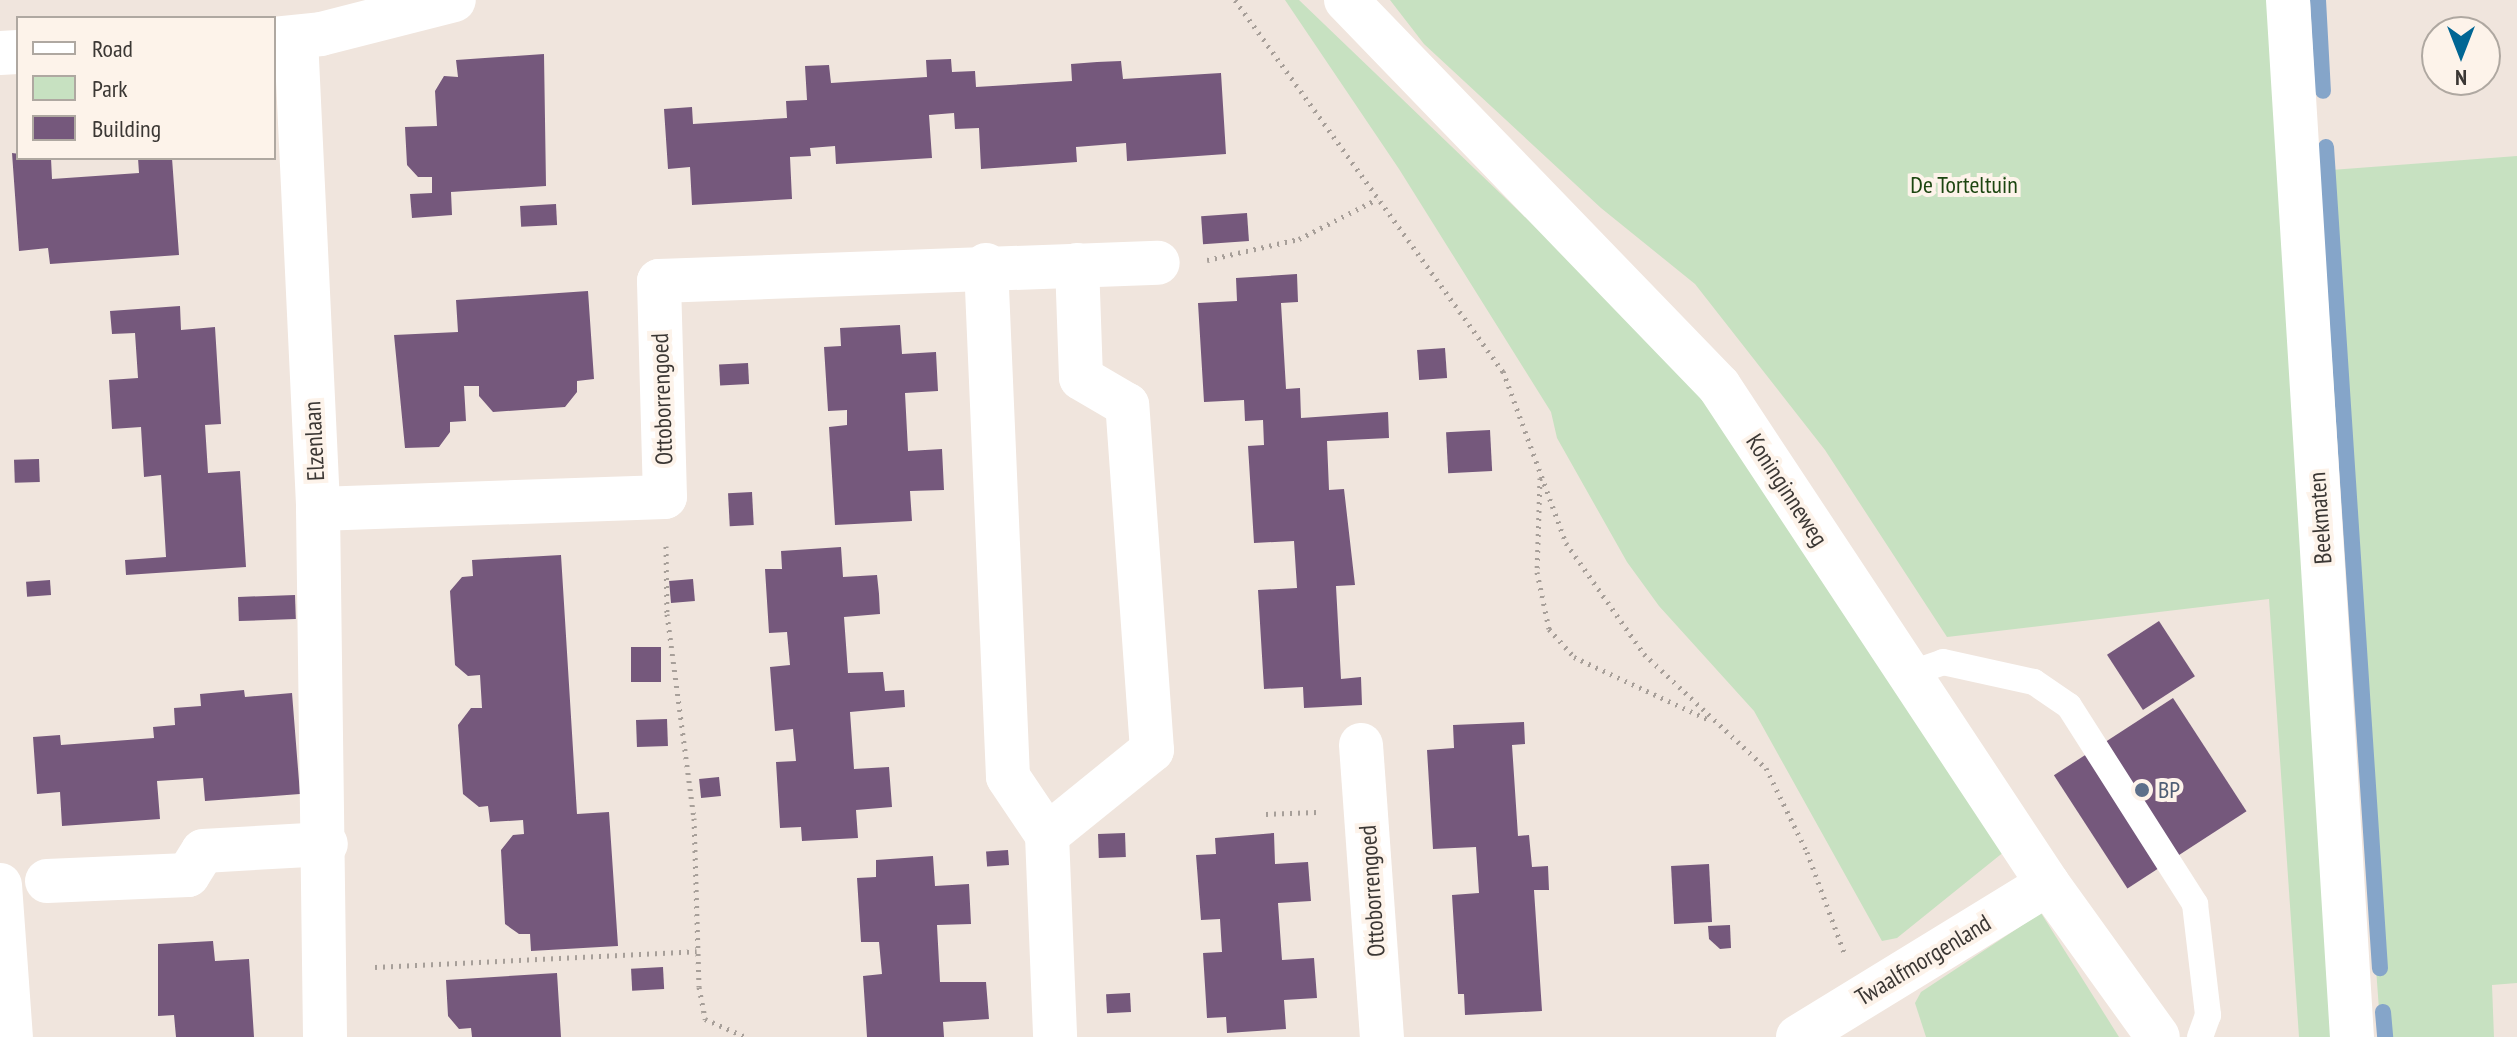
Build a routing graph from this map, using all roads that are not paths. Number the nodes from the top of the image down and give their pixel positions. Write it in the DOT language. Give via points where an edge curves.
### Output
graph roads {
  1 [pos="454,0"];
  2 [pos="1346,0"];
  3 [pos="2288,0"];
  4 [pos="285,38"];
  5 [pos="1158,263"];
  6 [pos="986,265"];
  7 [pos="1077,265"];
  8 [pos="318,509"];
  9 [pos="1909,674"];
  10 [pos="1361,745"];
  11 [pos="1047,835"];
  12 [pos="326,844"];
  13 [pos="47,881"];
  14 [pos="2048,884"];
  15 [pos="0,885"];
  16 [pos="11,1037"];
  17 [pos="325,1037"];
  18 [pos="1055,1037"];
  19 [pos="1382,1037"];
  20 [pos="1798,1037"];
  21 [pos="2158,1037"];
  22 [pos="2200,1037"];
  23 [pos="2352,1037"];
  1 -- 4 [label="street"];
  2 -- 9 [label="street, Koninginneweg" via="1719,386"];
  3 -- 23 [label="street, Beekmaten"];
  4 -- 8 [label="street, Elzenlaan"];
  5 -- 7 [label="street, Ottoborrengoed"];
  6 -- 7 [label="street, Ottoborrengoed"];
  6 -- 8 [label="street, Ottoborrengoed" via="659,281 665,497"];
  6 -- 11 [label="street" via="1008,777"];
  7 -- 11 [label="street" via="1081,378 1127,405 1152,750"];
  8 -- 12 [label="street, Elzenlaan"];
  9 -- 14 [label="street, Koninginneweg"];
  9 -- 22 [label="lane" via="1943,662 2034,682 2069,706 2195,904 2208,1015"];
  10 -- 19 [label="street, Ottoborrengoed"];
  11 -- 18 [label="street"];
  12 -- 13 [label="street" via="203,851 188,875"];
  12 -- 17 [label="street, Elzenlaan"];
  14 -- 20 [label="street, Twaalfmorgenland"];
  14 -- 21 [label="street, Koninginneweg"];
  15 -- 16 [label="street"];
}
